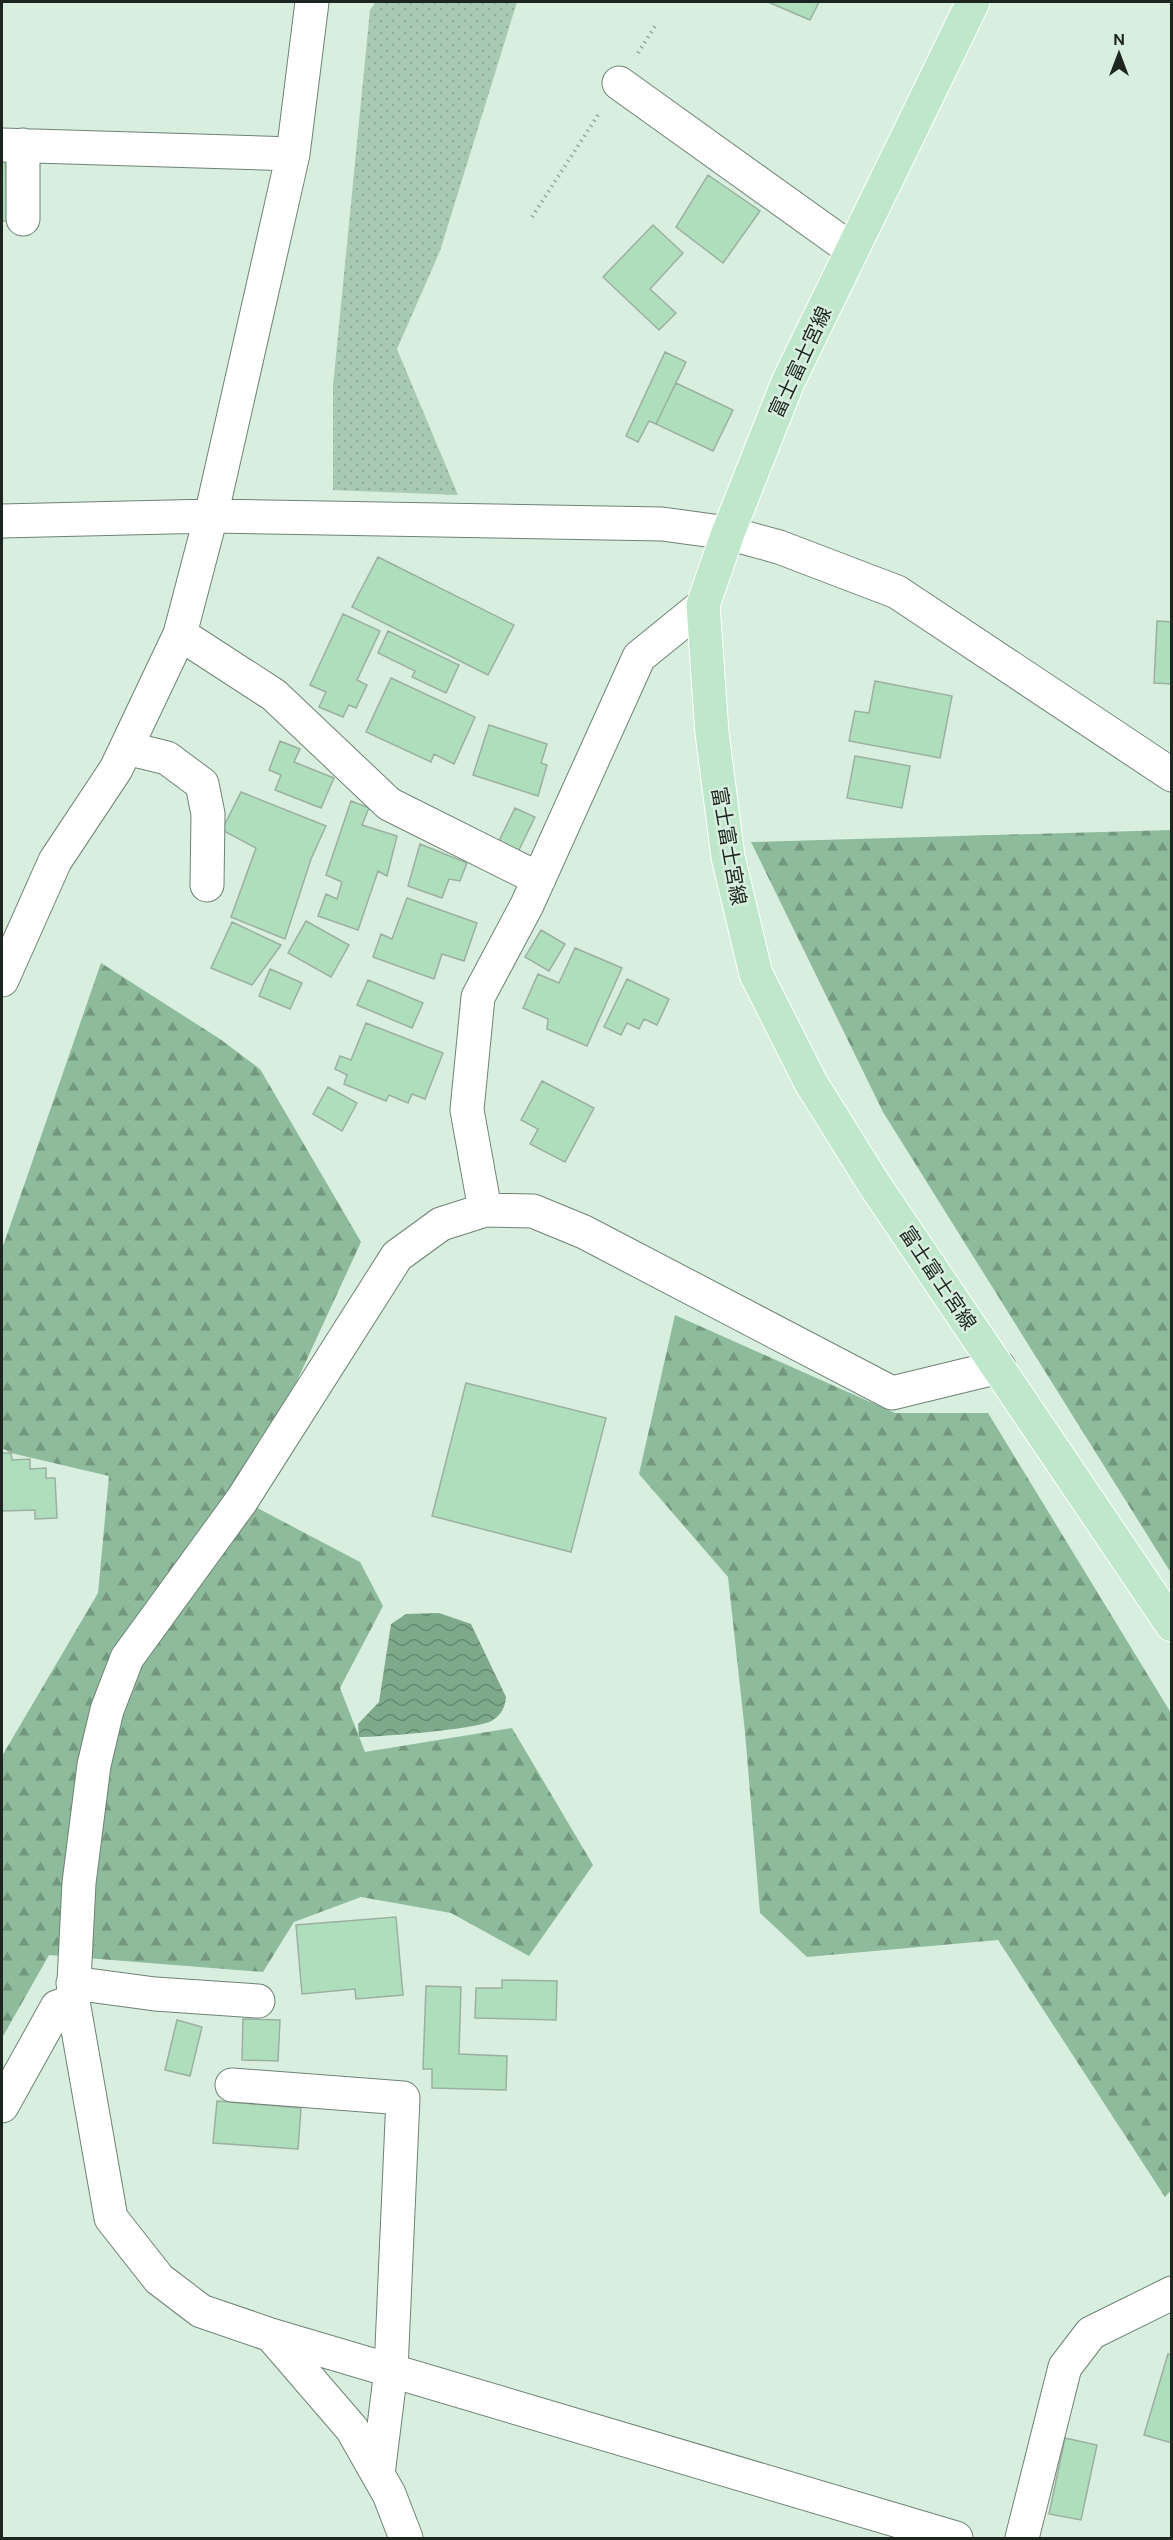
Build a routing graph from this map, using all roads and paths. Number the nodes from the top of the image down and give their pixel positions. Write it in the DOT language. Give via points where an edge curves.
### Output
graph roads {
  1 [pos="312,2"];
  2 [pos="973,2"];
  3 [pos="657,23"];
  4 [pos="619,83"];
  5 [pos="12,145"];
  6 [pos="293,154"];
  7 [pos="531,217"];
  8 [pos="23,219"];
  9 [pos="852,250"];
  10 [pos="211,516"];
  11 [pos="2,521"];
  12 [pos="728,533"];
  13 [pos="704,605"];
  14 [pos="180,634"];
  15 [pos="126,748"];
  16 [pos="1172,775"];
  17 [pos="539,879"];
  18 [pos="207,885"];
  19 [pos="2,980"];
  20 [pos="485,1210"];
  21 [pos="999,1367"];
  22 [pos="1172,1625"];
  23 [pos="73,1992"];
  24 [pos="258,2001"];
  25 [pos="232,2085"];
  26 [pos="2,2106"];
  27 [pos="1172,2293"];
  28 [pos="271,2335"];
  29 [pos="391,2370"];
  30 [pos="378,2474"];
  31 [pos="406,2538"];
  32 [pos="956,2538"];
  33 [pos="1022,2538"];
  1 -- 6 [label="street"];
  2 -- 9 [label="main road, 富士富士宮線"];
  3 -- 4 [label="path"];
  4 -- 7 [label="path"];
  4 -- 9 [label="street"];
  5 -- 6 [label="street"];
  5 -- 8 [label="street"];
  6 -- 10 [label="street"];
  9 -- 12 [label="main road, 富士富士宮線" via="788,382"];
  10 -- 11 [label="street"];
  10 -- 12 [label="street" via="662,524"];
  10 -- 14 [label="street"];
  12 -- 13 [label="main road, 富士富士宮線"];
  12 -- 16 [label="street" via="779,546 897,592"];
  13 -- 17 [label="street" via="639,657"];
  13 -- 21 [label="main road, 富士富士宮線" via="712,734 728,857 756,974 817,1093"];
  14 -- 15 [label="street"];
  14 -- 17 [label="street" via="274,695 389,804"];
  15 -- 18 [label="street" via="167,758 202,784 208,814"];
  15 -- 19 [label="street" via="55,861"];
  17 -- 20 [label="street" via="478,997 467,1110"];
  20 -- 21 [label="street" via="533,1211 584,1232 892,1393"];
  20 -- 23 [label="street" via="441,1224 397,1256 242,1500 127,1658 106,1710 94,1765 79,1883"];
  21 -- 22 [label="main road, 富士富士宮線"];
  23 -- 24 [label="street"];
  23 -- 26 [label="street" via="57,2007"];
  23 -- 28 [label="street" via="111,2218 159,2279 201,2312"];
  25 -- 29 [label="street" via="403,2098"];
  27 -- 33 [label="street" via="1091,2334 1065,2367"];
  28 -- 29 [label="street"];
  28 -- 30 [label="street" via="352,2429"];
  29 -- 30 [label="street"];
  29 -- 32 [label="street"];
  30 -- 31 [label="street"];
}
